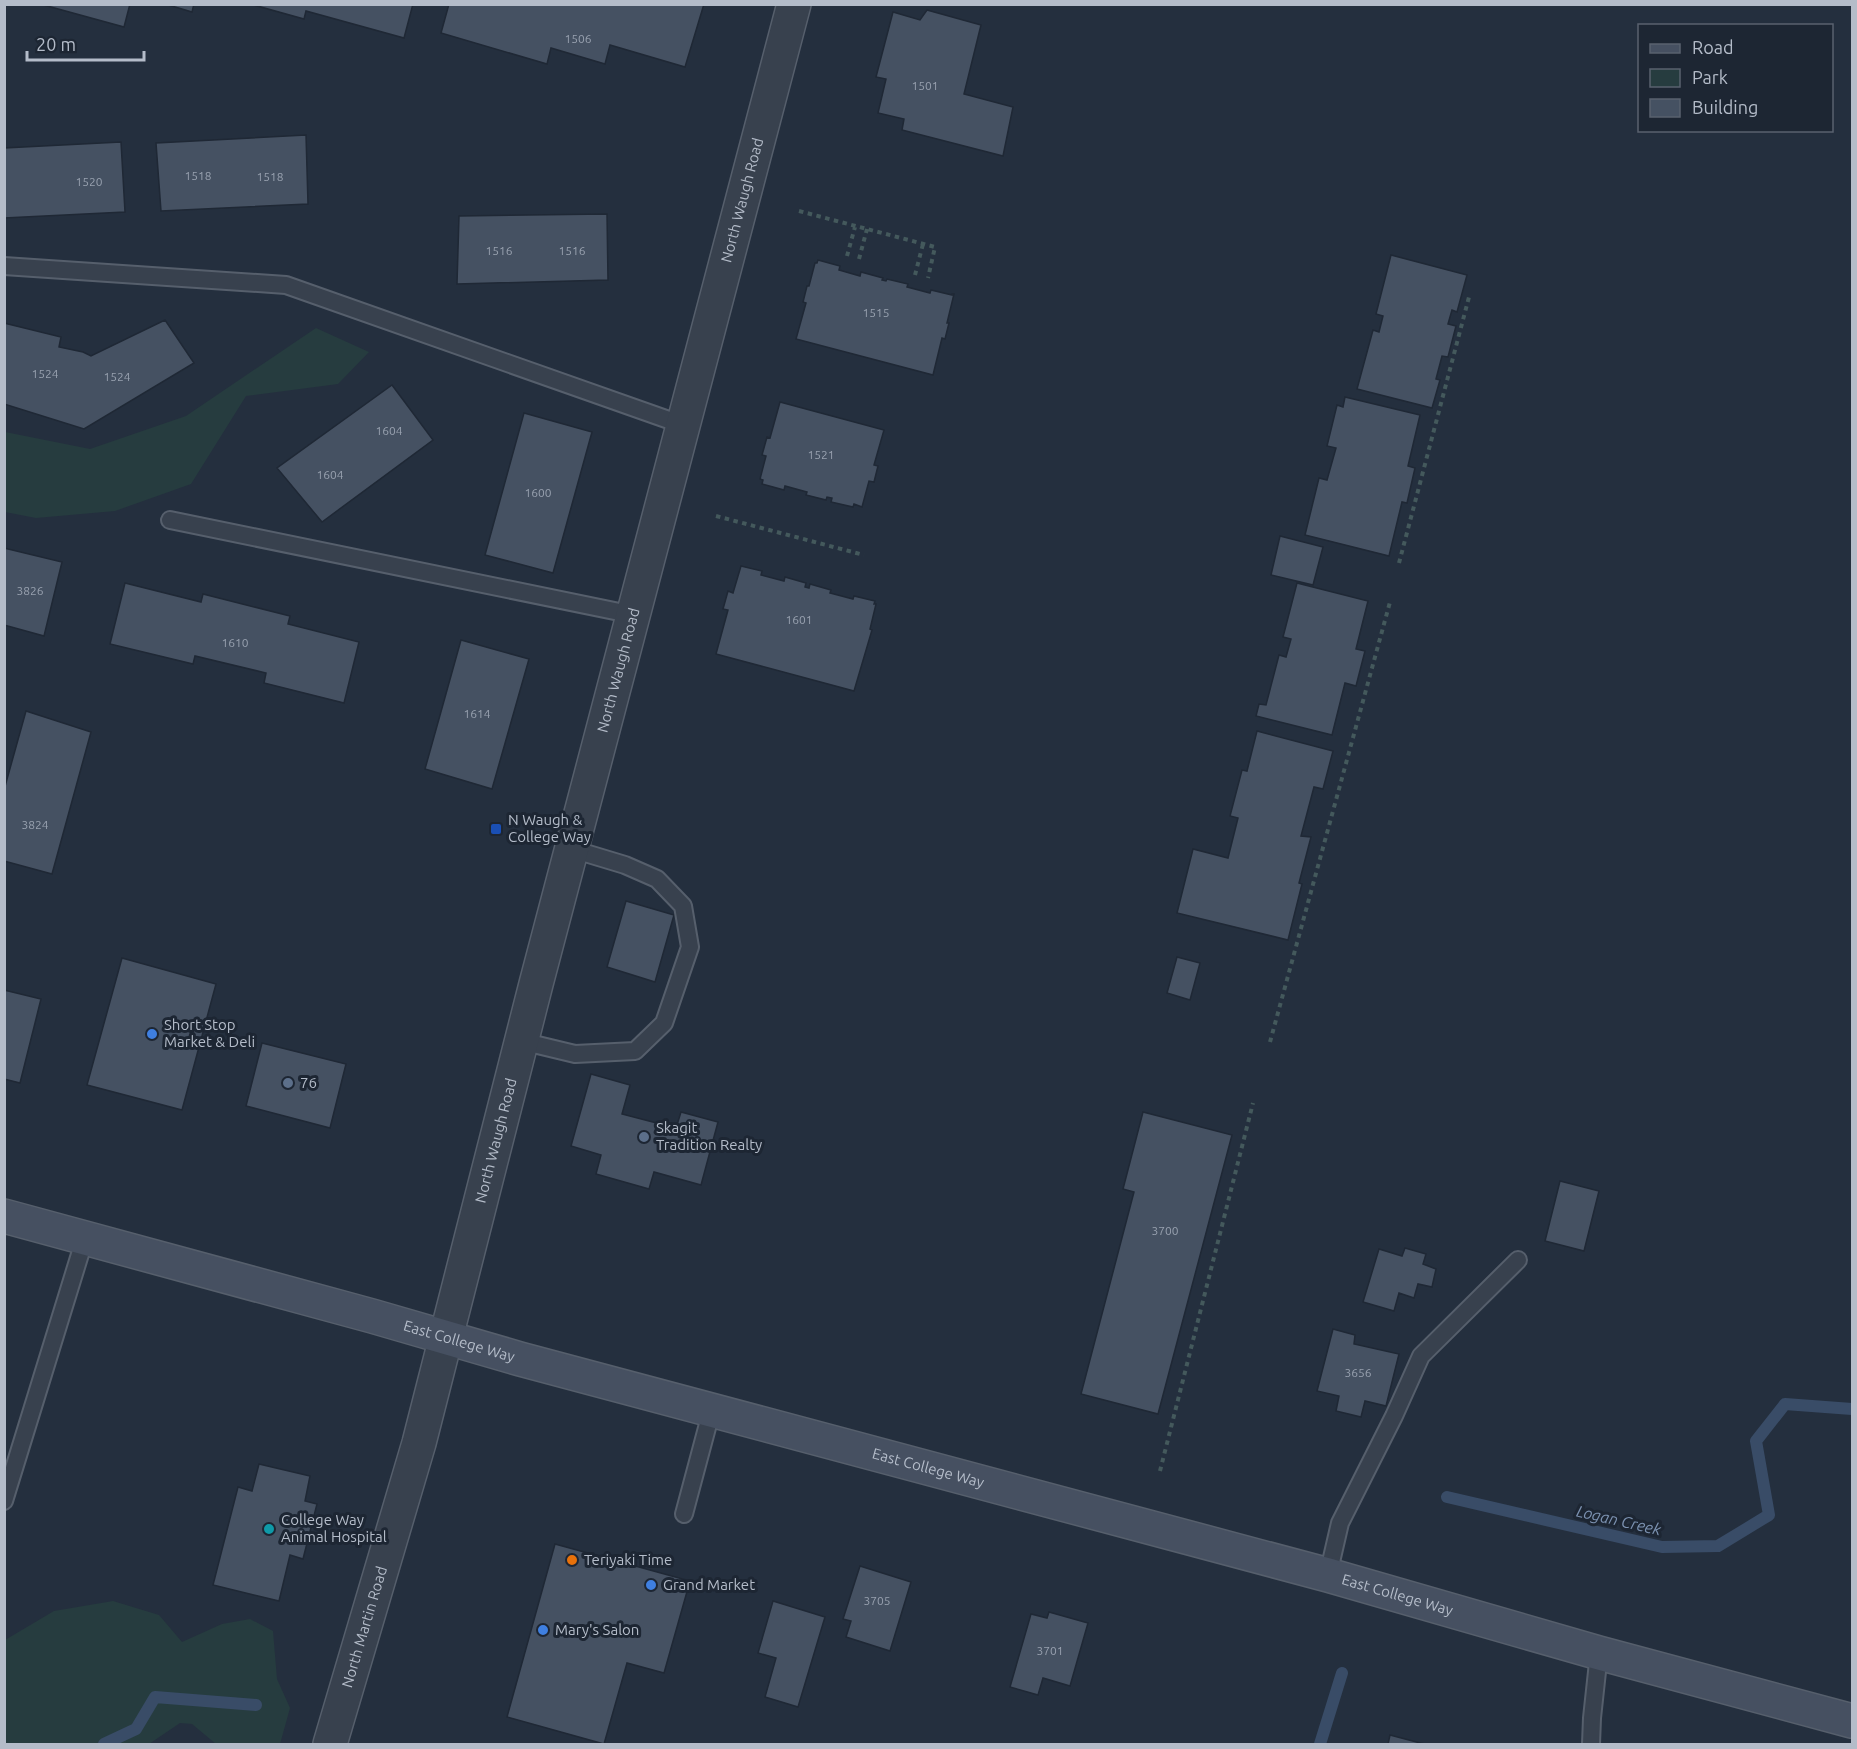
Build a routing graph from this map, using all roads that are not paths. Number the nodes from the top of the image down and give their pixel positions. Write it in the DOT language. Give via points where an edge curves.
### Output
graph roads {
  1 [pos="794,4"];
  2 [pos="4,266"];
  3 [pos="683,425"];
  4 [pos="170,520"];
  5 [pos="633,615"];
  6 [pos="572,849"];
  7 [pos="521,1041"];
  8 [pos="4,1216"];
  9 [pos="85,1238"];
  10 [pos="1518,1260"];
  11 [pos="445,1337"];
  12 [pos="712,1409"];
  13 [pos="4,1501"];
  14 [pos="684,1514"];
  15 [pos="1328,1575"];
  16 [pos="1599,1653"];
  17 [pos="1852,1721"];
  18 [pos="330,1744"];
  19 [pos="1591,1744"];
  1 -- 3 [label="street, North Waugh Road"];
  2 -- 3 [label="lane" via="286,285"];
  3 -- 5 [label="street, North Waugh Road"];
  4 -- 5 [label="lane"];
  5 -- 6 [label="street, North Waugh Road"];
  6 -- 7 [label="street, North Waugh Road"];
  6 -- 7 [label="lane" via="657,879 683,906 690,948 664,1023 635,1051 575,1054"];
  7 -- 11 [label="street, North Waugh Road"];
  8 -- 9 [label="main road, East College Way"];
  9 -- 11 [label="main road, East College Way"];
  9 -- 13 [label="lane"];
  10 -- 15 [label="lane" via="1421,1356 1340,1523"];
  11 -- 12 [label="main road, East College Way"];
  11 -- 18 [label="street, North Martin Road" via="419,1443"];
  12 -- 14 [label="lane"];
  12 -- 15 [label="main road, East College Way"];
  15 -- 16 [label="main road, East College Way"];
  16 -- 17 [label="main road, East College Way"];
  16 -- 19 [label="lane"];
}
